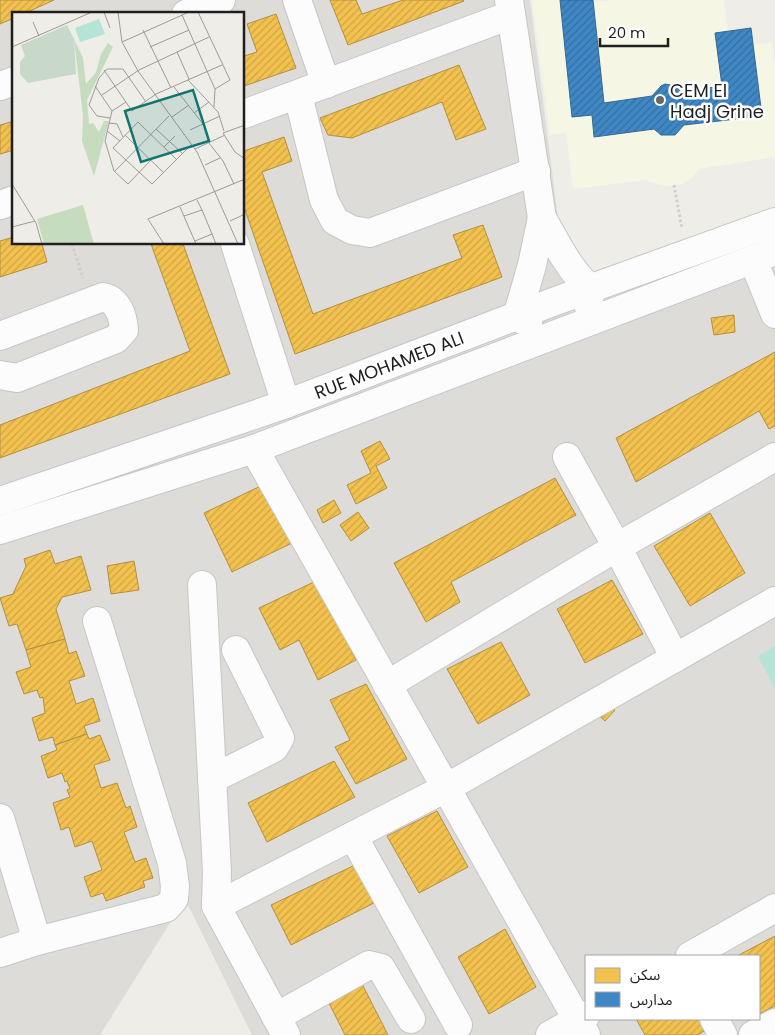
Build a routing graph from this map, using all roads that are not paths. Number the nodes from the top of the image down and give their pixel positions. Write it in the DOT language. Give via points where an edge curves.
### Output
graph roads {
  1 [pos="221,0"];
  2 [pos="296,0"];
  3 [pos="510,8"];
  4 [pos="191,12"];
  5 [pos="12,82"];
  6 [pos="326,84"];
  7 [pos="0,86"];
  8 [pos="298,95"];
  9 [pos="245,114"];
  10 [pos="536,171"];
  11 [pos="12,201"];
  12 [pos="0,205"];
  13 [pos="542,218"];
  14 [pos="775,222"];
  15 [pos="234,245"];
  16 [pos="764,256"];
  17 [pos="591,289"];
  18 [pos="775,314"];
  19 [pos="517,317"];
  20 [pos="584,324"];
  21 [pos="0,336"];
  22 [pos="552,336"];
  23 [pos="0,375"];
  24 [pos="286,404"];
  25 [pos="254,449"];
  26 [pos="567,457"];
  27 [pos="775,457"];
  28 [pos="0,501"];
  29 [pos="0,530"];
  30 [pos="617,547"];
  31 [pos="202,585"];
  32 [pos="775,601"];
  33 [pos="97,621"];
  34 [pos="236,650"];
  35 [pos="675,658"];
  36 [pos="387,685"];
  37 [pos="212,780"];
  38 [pos="446,788"];
  39 [pos="0,818"];
  40 [pos="353,836"];
  41 [pos="216,906"];
  42 [pos="775,908"];
  43 [pos="37,941"];
  44 [pos="0,953"];
  45 [pos="692,955"];
  46 [pos="411,1019"];
  47 [pos="715,1020"];
  48 [pos="775,1023"];
  49 [pos="583,1024"];
  50 [pos="458,1025"];
  51 [pos="281,1026"];
  52 [pos="550,1035"];
  53 [pos="723,1035"];
  54 [pos="754,1035"];
  1 -- 4 [label="street"];
  2 -- 6 [label="street"];
  3 -- 6 [label="street"];
  3 -- 10 [label="street"];
  5 -- 7 [label="street"];
  6 -- 8 [label="street"];
  8 -- 9 [label="street"];
  8 -- 10 [label="street" via="324,200 335,221 352,230 370,233"];
  10 -- 13 [label="street"];
  11 -- 12 [label="street"];
  13 -- 17 [label="street" via="570,265"];
  13 -- 19 [label="street"];
  14 -- 17 [label="street, RUE MOHAMED ALI"];
  15 -- 24 [label="street"];
  16 -- 18 [label="street"];
  16 -- 20 [label="street"];
  17 -- 19 [label="street, RUE MOHAMED ALI"];
  17 -- 20 [label="street"];
  19 -- 22 [label="street"];
  19 -- 24 [label="street, RUE MOHAMED ALI"];
  20 -- 22 [label="street"];
  21 -- 23 [label="street" via="103,297 110,298 117,305 124,330 116,339 17,378"];
  22 -- 25 [label="street"];
  24 -- 28 [label="street, RUE MOHAMED ALI"];
  25 -- 29 [label="street"];
  25 -- 36 [label="street"];
  26 -- 30 [label="street"];
  27 -- 30 [label="street"];
  30 -- 35 [label="street"];
  30 -- 36 [label="street"];
  31 -- 37 [label="street"];
  32 -- 35 [label="street"];
  33 -- 43 [label="street" via="172,863 174,899 166,908"];
  34 -- 37 [label="street" via="280,738 274,748"];
  35 -- 38 [label="street"];
  36 -- 38 [label="street"];
  37 -- 41 [label="street"];
  38 -- 40 [label="street"];
  38 -- 49 [label="street"];
  39 -- 43 [label="street"];
  40 -- 41 [label="street"];
  40 -- 50 [label="street"];
  41 -- 51 [label="street"];
  42 -- 45 [label="street"];
  43 -- 44 [label="street"];
  46 -- 51 [label="street" via="381,968 369,965"];
  47 -- 53 [label="street"];
  48 -- 54 [label="street"];
  49 -- 52 [label="street"];
}
